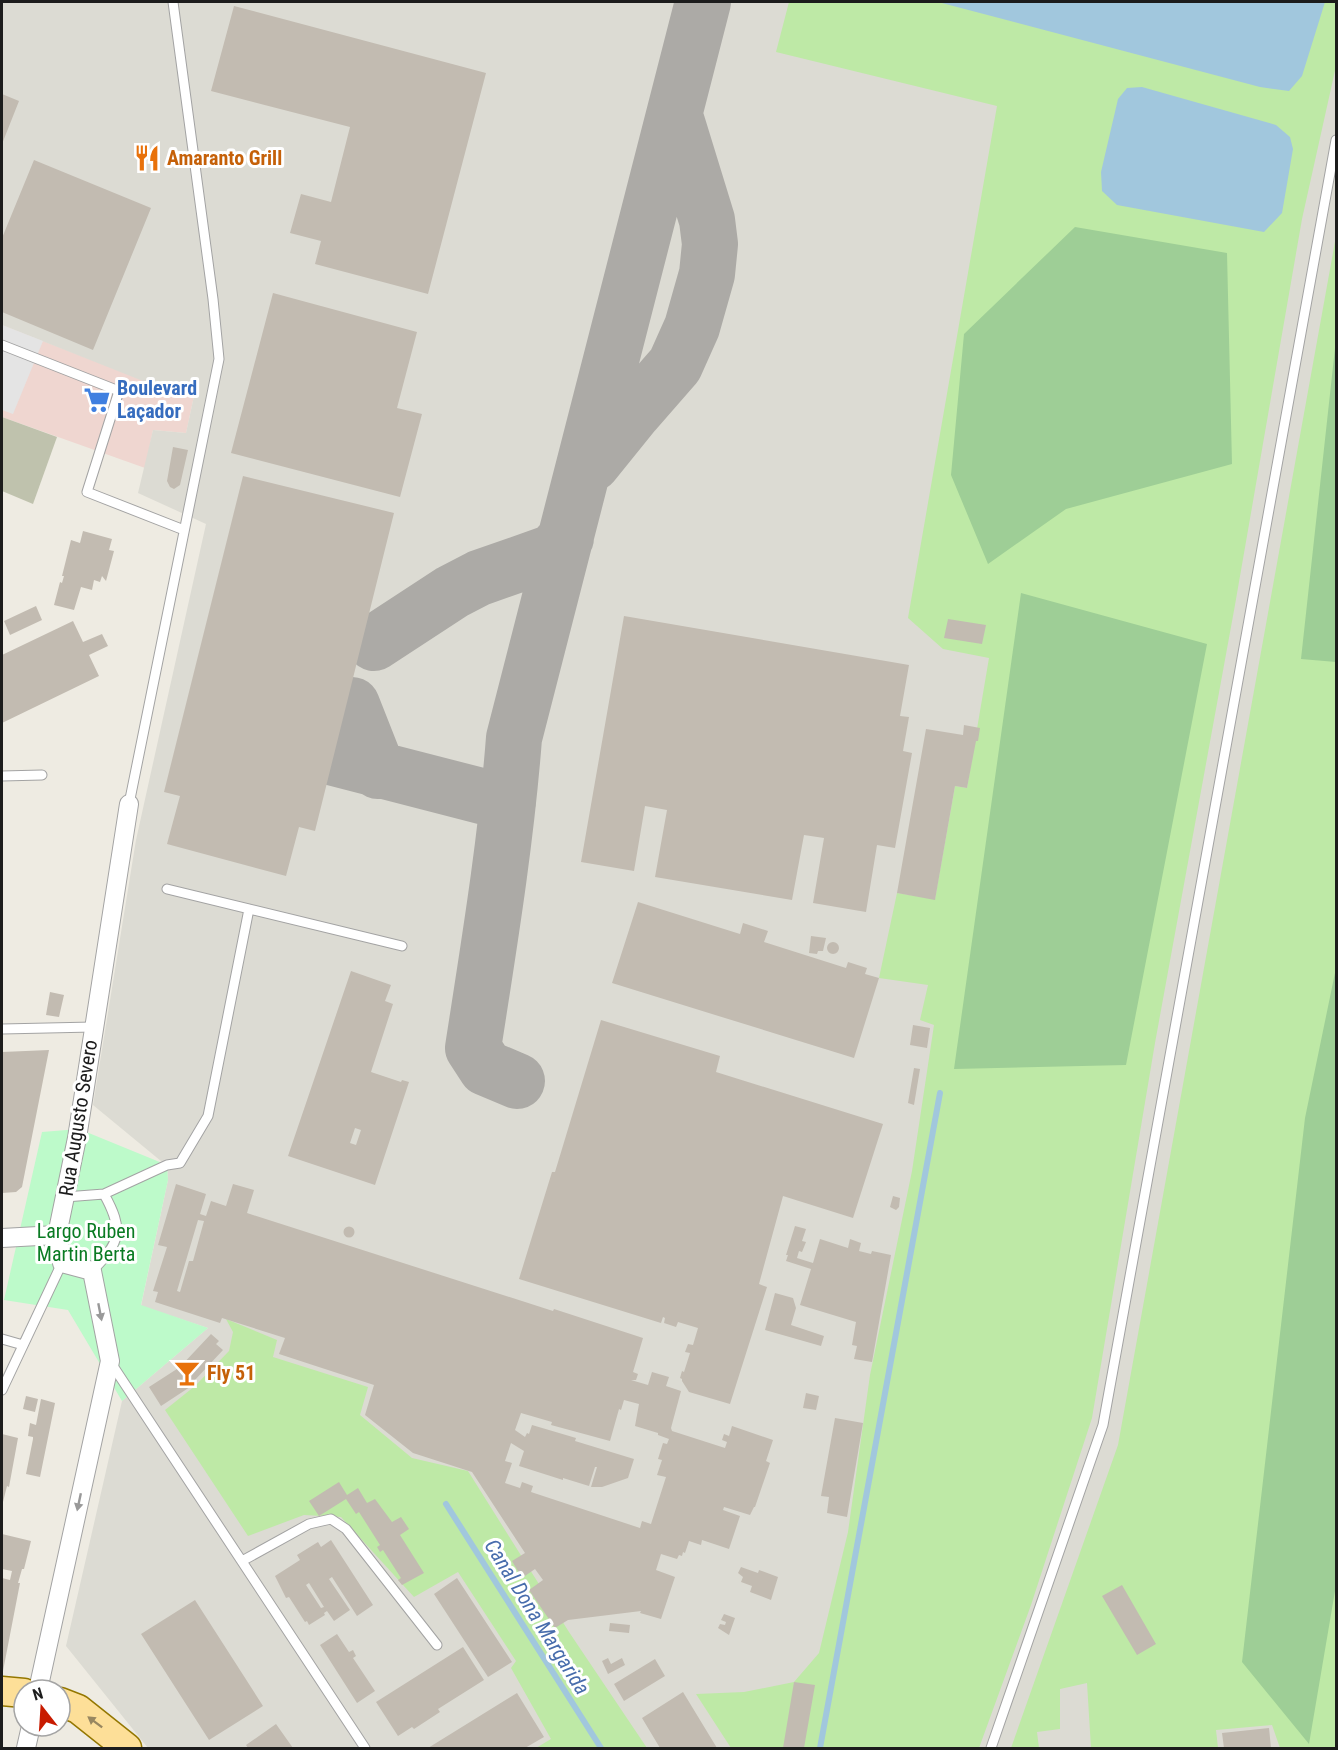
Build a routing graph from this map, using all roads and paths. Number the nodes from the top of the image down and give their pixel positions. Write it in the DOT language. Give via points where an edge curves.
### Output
graph roads {
  1 [pos="173,2"];
  2 [pos="1336,140"];
  3 [pos="2,345"];
  4 [pos="184,530"];
  5 [pos="42,774"];
  6 [pos="2,776"];
  7 [pos="129,804"];
  8 [pos="167,889"];
  9 [pos="249,909"];
  10 [pos="402,946"];
  11 [pos="93,1027"];
  12 [pos="2,1029"];
  13 [pos="104,1194"];
  14 [pos="65,1197"];
  15 [pos="57,1235"];
  16 [pos="2,1238"];
  17 [pos="62,1263"];
  18 [pos="92,1271"];
  19 [pos="2,1339"];
  20 [pos="23,1345"];
  21 [pos="110,1361"];
  22 [pos="2,1390"];
  23 [pos="242,1561"];
  24 [pos="437,1645"];
  25 [pos="41,1678"];
  26 [pos="72,1707"];
  27 [pos="127,1749"];
  28 [pos="364,1749"];
  29 [pos="991,1749"];
  1 -- 4 [label="lane" via="219,359"];
  2 -- 29 [label="lane" via="1103,1425"];
  3 -- 4 [label="lane" via="119,391 87,492"];
  4 -- 7 [label="lane"];
  5 -- 6 [label="lane"];
  7 -- 11 [label="street, Rua Augusto Severo"];
  8 -- 9 [label="lane"];
  9 -- 10 [label="lane"];
  9 -- 13 [label="lane" via="208,1116 180,1163"];
  11 -- 12 [label="lane"];
  11 -- 14 [label="street, Rua Augusto Severo"];
  13 -- 14 [label="lane"];
  13 -- 18 [label="lane" via="118,1226 111,1252"];
  14 -- 15 [label="street, Rua Augusto Severo"];
  15 -- 16 [label="street"];
  15 -- 17 [label="street, Rua Augusto Severo"];
  17 -- 18 [label="street"];
  17 -- 20 [label="lane"];
  18 -- 21 [label="street, one-way"];
  19 -- 20 [label="lane"];
  20 -- 22 [label="lane"];
  21 -- 23 [label="lane"];
  21 -- 25 [label="street, one-way"];
  23 -- 24 [label="lane" via="309,1524 331,1519 346,1528"];
  23 -- 28 [label="lane"];
  27 -- 26 [label="main road, one-way"];
}
